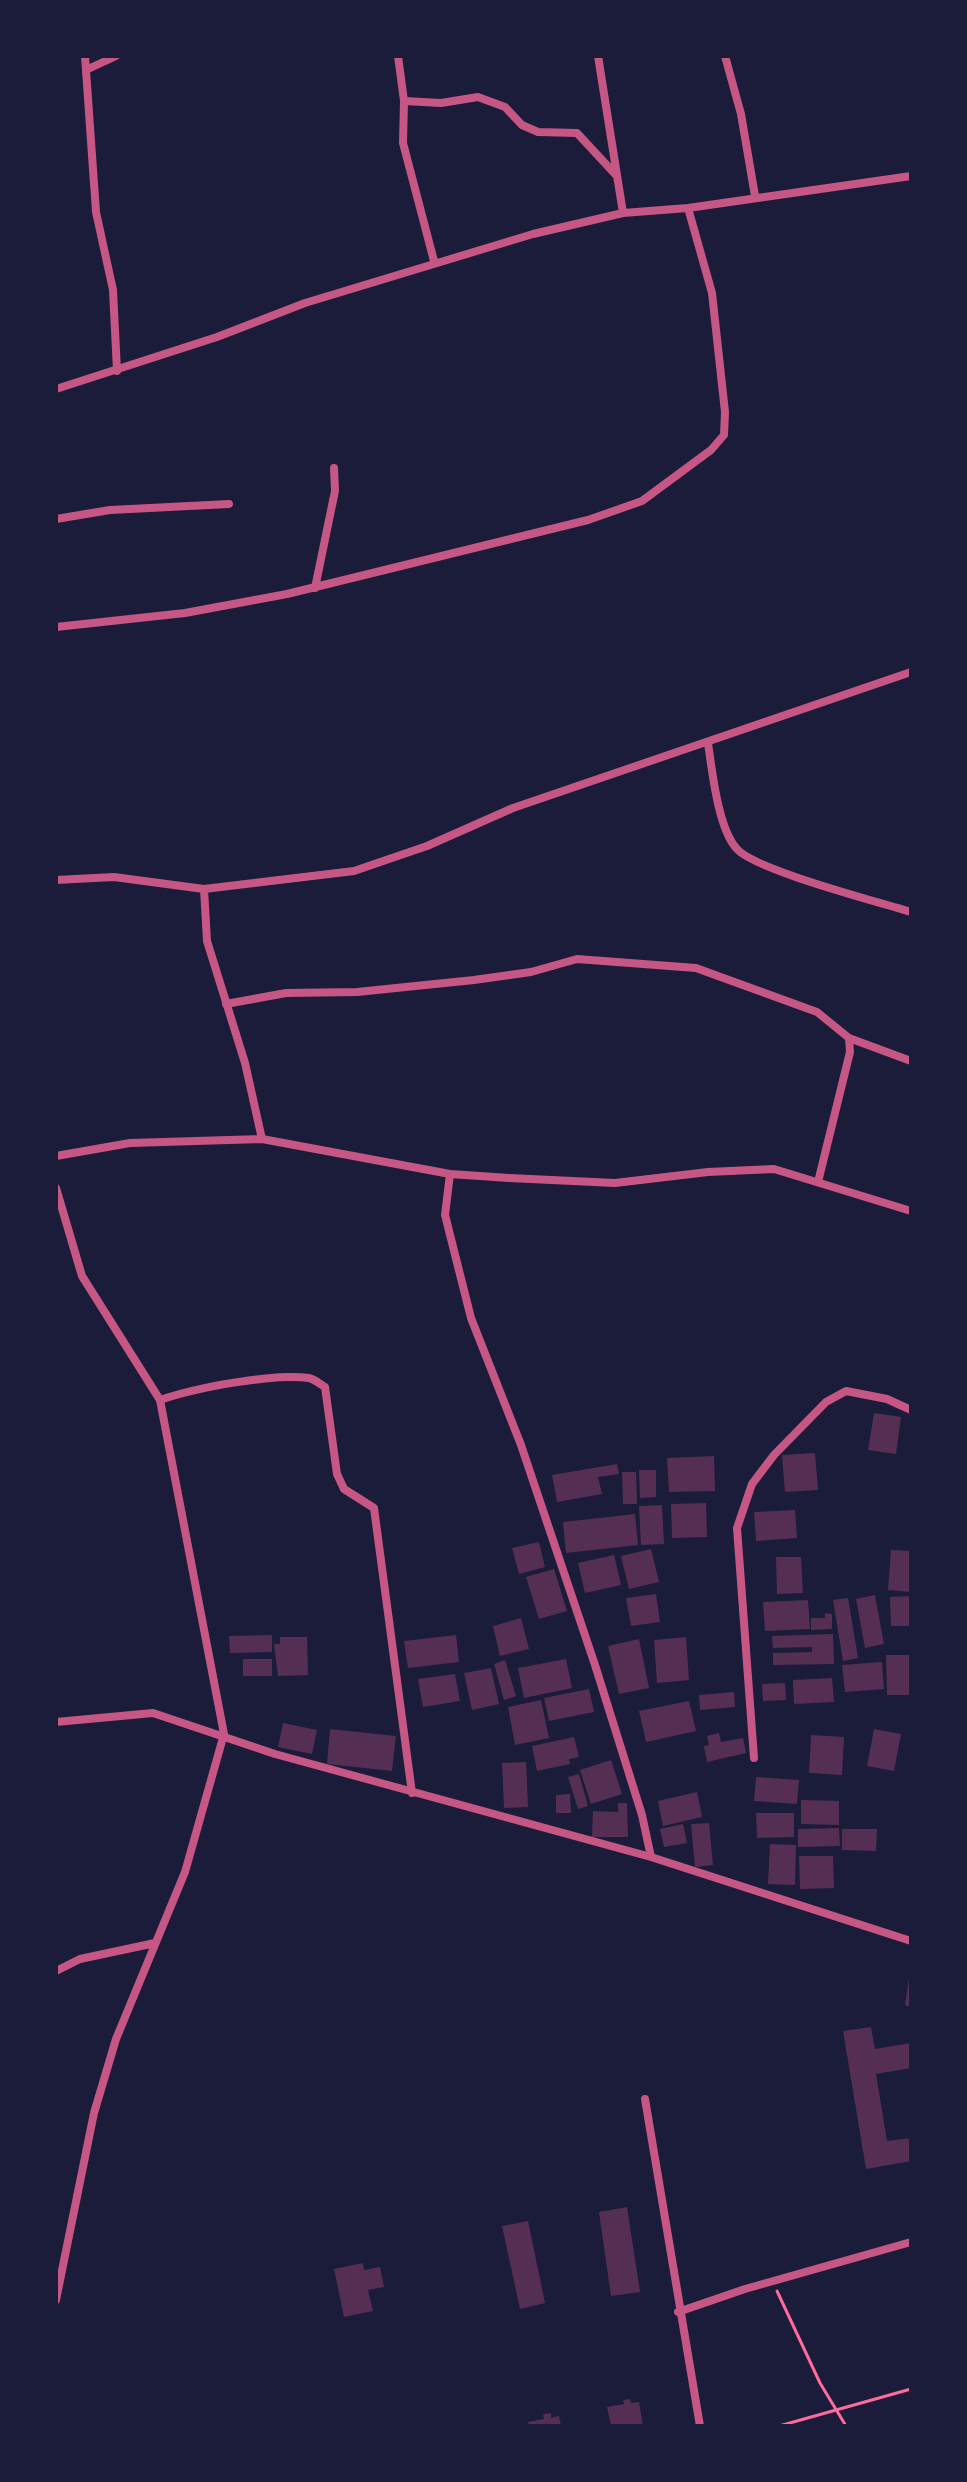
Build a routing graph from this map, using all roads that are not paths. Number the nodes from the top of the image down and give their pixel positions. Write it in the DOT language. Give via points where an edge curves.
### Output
graph roads {
  1 [pos="85,56"];
  2 [pos="116,56"];
  3 [pos="398,56"];
  4 [pos="598,56"];
  5 [pos="725,56"];
  6 [pos="86,70"];
  7 [pos="404,101"];
  8 [pos="616,175"];
  9 [pos="911,176"];
  10 [pos="755,196"];
  11 [pos="688,208"];
  12 [pos="623,213"];
  13 [pos="434,261"];
  14 [pos="117,371"];
  15 [pos="56,389"];
  16 [pos="334,468"];
  17 [pos="229,504"];
  18 [pos="56,519"];
  19 [pos="315,588"];
  20 [pos="56,627"];
  21 [pos="911,672"];
  22 [pos="708,743"];
  23 [pos="56,880"];
  24 [pos="204,889"];
  25 [pos="911,912"];
  26 [pos="226,1004"];
  27 [pos="849,1038"];
  28 [pos="911,1061"];
  29 [pos="262,1139"];
  30 [pos="56,1156"];
  31 [pos="450,1174"];
  32 [pos="818,1182"];
  33 [pos="56,1188"];
  34 [pos="911,1211"];
  35 [pos="160,1400"];
  36 [pos="911,1410"];
  37 [pos="56,1722"];
  38 [pos="224,1734"];
  39 [pos="754,1758"];
  40 [pos="412,1793"];
  41 [pos="651,1857"];
  42 [pos="911,1941"];
  43 [pos="155,1943"];
  44 [pos="56,1971"];
  45 [pos="645,2099"];
  46 [pos="911,2242"];
  47 [pos="56,2300"];
  48 [pos="678,2312"];
  49 [pos="700,2426"];
  1 -- 6 [label="street"];
  2 -- 6 [label="street"];
  3 -- 7 [label="street"];
  4 -- 8 [label="street"];
  5 -- 10 [label="street"];
  6 -- 14 [label="street" via="96,212 113,290"];
  7 -- 8 [label="street" via="487,99 538,132 577,133"];
  7 -- 13 [label="street" via="403,143"];
  8 -- 12 [label="street"];
  9 -- 10 [label="street"];
  10 -- 11 [label="street"];
  11 -- 12 [label="street"];
  11 -- 19 [label="street" via="712,293 725,412 724,435 711,450 642,501 588,520"];
  12 -- 13 [label="street"];
  13 -- 14 [label="street"];
  14 -- 15 [label="street"];
  16 -- 19 [label="street" via="335,491"];
  17 -- 18 [label="street" via="110,510"];
  19 -- 20 [label="street" via="185,613"];
  21 -- 22 [label="street"];
  22 -- 24 [label="street" via="513,808 354,871"];
  22 -- 25 [label="street" via="715,789 736,849 815,883"];
  23 -- 24 [label="street" via="114,877"];
  24 -- 26 [label="street" via="207,941"];
  26 -- 27 [label="street" via="286,993 357,992 488,978 577,959 637,962 696,968 777,996 817,1012"];
  26 -- 29 [label="street"];
  27 -- 28 [label="street"];
  27 -- 32 [label="street"];
  29 -- 30 [label="street" via="130,1143"];
  29 -- 31 [label="street"];
  31 -- 32 [label="street" via="615,1183 774,1169"];
  31 -- 41 [label="street" via="445,1215 471,1318 587,1638"];
  32 -- 34 [label="street"];
  33 -- 35 [label="street" via="82,1276"];
  35 -- 38 [label="street"];
  35 -- 40 [label="street" via="284,1379 311,1378 325,1387 337,1474 344,1489 374,1508 381,1539"];
  36 -- 39 [label="street" via="846,1391 826,1402 752,1484 737,1528"];
  37 -- 38 [label="street" via="153,1713"];
  38 -- 40 [label="street"];
  38 -- 43 [label="street" via="185,1872"];
  40 -- 41 [label="street"];
  41 -- 42 [label="street"];
  43 -- 44 [label="street" via="80,1959"];
  43 -- 47 [label="street" via="116,2039 94,2113"];
  45 -- 48 [label="street"];
  46 -- 48 [label="street"];
  48 -- 49 [label="street"];
}
